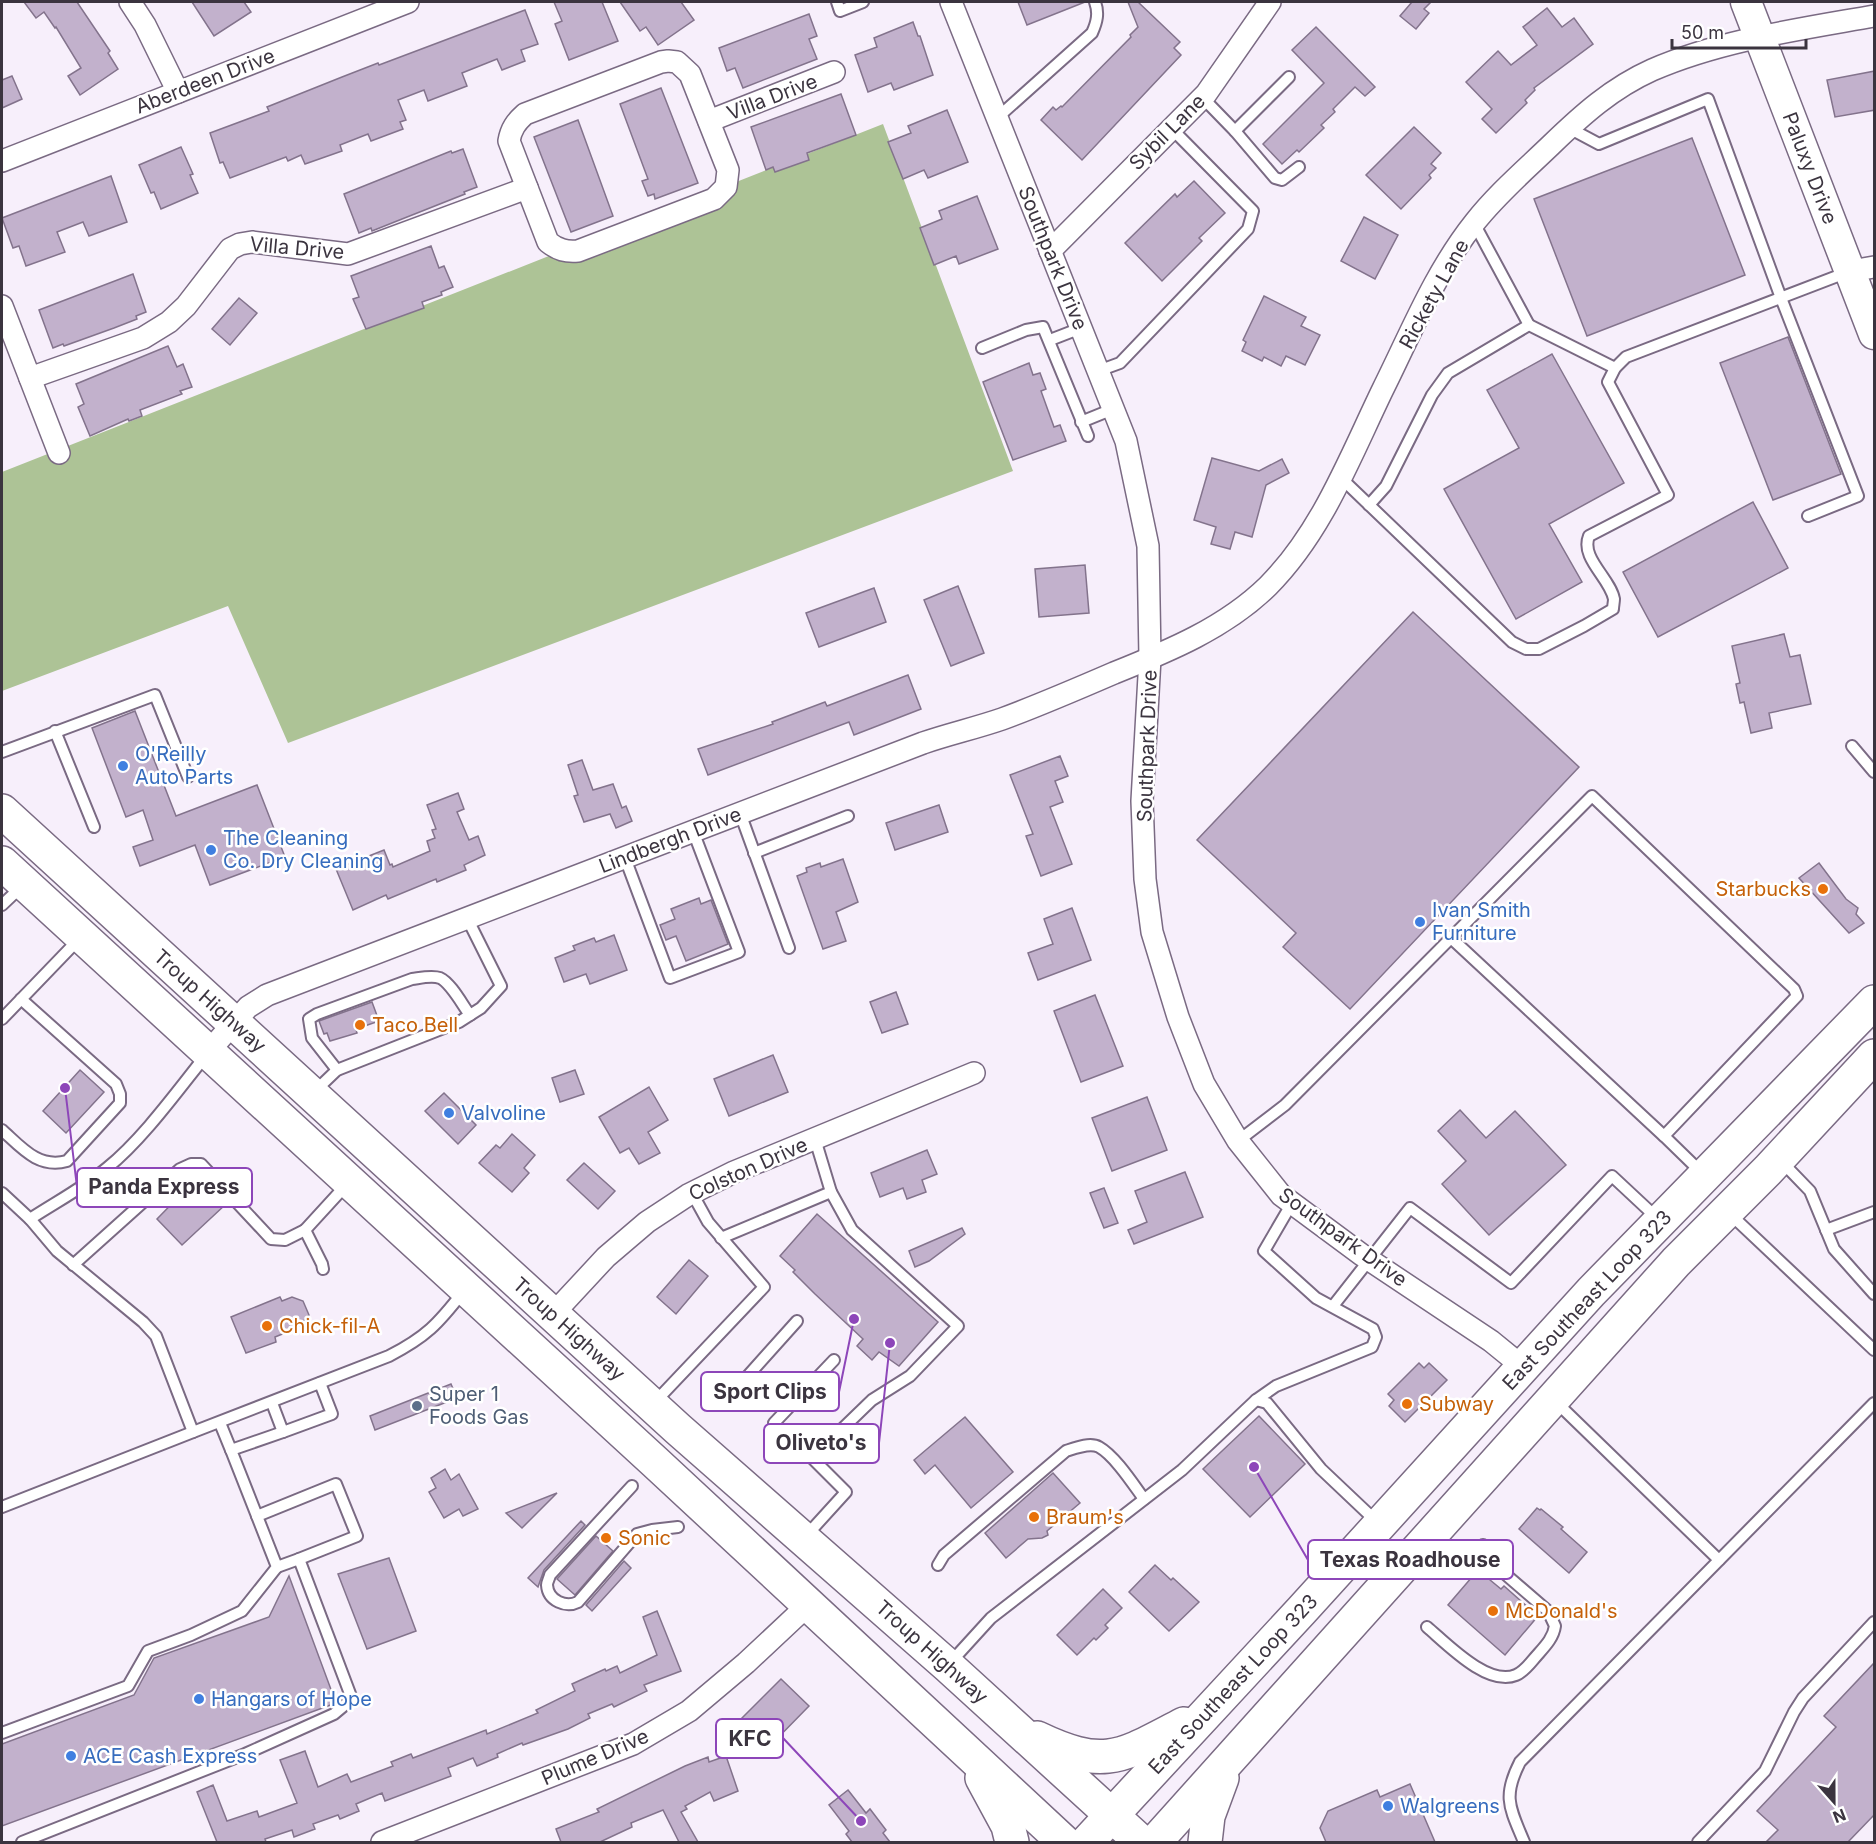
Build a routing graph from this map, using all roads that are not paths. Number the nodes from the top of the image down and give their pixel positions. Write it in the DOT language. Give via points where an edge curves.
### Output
graph roads {
  1 [pos="130,2"];
  2 [pos="408,2"];
  3 [pos="837,2"];
  4 [pos="863,2"];
  5 [pos="951,2"];
  6 [pos="1095,2"];
  7 [pos="1270,2"];
  8 [pos="1746,2"];
  9 [pos="1875,16"];
  10 [pos="1760,36"];
  11 [pos="834,72"];
  12 [pos="1288,77"];
  13 [pos="178,92"];
  14 [pos="1202,97"];
  15 [pos="997,118"];
  16 [pos="709,121"];
  17 [pos="1171,128"];
  18 [pos="1569,128"];
  19 [pos="1235,131"];
  20 [pos="2,161"];
  21 [pos="1299,167"];
  22 [pos="527,188"];
  23 [pos="1474,223"];
  24 [pos="1050,251"];
  25 [pos="1863,269"];
  26 [pos="1781,298"];
  27 [pos="3,315"];
  28 [pos="1529,325"];
  29 [pos="1081,328"];
  30 [pos="1875,334"];
  31 [pos="1050,340"];
  32 [pos="982,348"];
  33 [pos="1615,368"];
  34 [pos="1098,371"];
  35 [pos="30,378"];
  36 [pos="1113,409"];
  37 [pos="1082,422"];
  38 [pos="1088,436"];
  39 [pos="59,453"];
  40 [pos="1340,477"];
  41 [pos="1369,505"];
  42 [pos="1808,516"];
  43 [pos="1150,658"];
  44 [pos="55,731"];
  45 [pos="1852,746"];
  46 [pos="2,752"];
  47 [pos="1875,772"];
  48 [pos="188,777"];
  49 [pos="2,811"];
  50 [pos="740,813"];
  51 [pos="848,816"];
  52 [pos="94,826"];
  53 [pos="693,831"];
  54 [pos="754,853"];
  55 [pos="625,858"];
  56 [pos="9,884"];
  57 [pos="467,918"];
  58 [pos="83,936"];
  59 [pos="1450,937"];
  60 [pos="789,948"];
  61 [pos="21,999"];
  62 [pos="1875,1002"];
  63 [pos="470,1015"];
  64 [pos="2,1019"];
  65 [pos="233,1023"];
  66 [pos="209,1051"];
  67 [pos="1875,1056"];
  68 [pos="337,1070"];
  69 [pos="974,1073"];
  70 [pos="312,1095"];
  71 [pos="2,1130"];
  72 [pos="1664,1136"];
  73 [pos="815,1138"];
  74 [pos="1238,1141"];
  75 [pos="1778,1159"];
  76 [pos="1705,1176"];
  77 [pos="350,1181"];
  78 [pos="831,1191"];
  79 [pos="2,1193"];
  80 [pos="692,1193"];
  81 [pos="1292,1203"];
  82 [pos="1727,1211"];
  83 [pos="1875,1212"];
  84 [pos="30,1219"];
  85 [pos="1661,1221"];
  86 [pos="305,1230"];
  87 [pos="1826,1230"];
  88 [pos="722,1238"];
  89 [pos="1370,1260"];
  90 [pos="73,1265"];
  91 [pos="323,1269"];
  92 [pos="466,1288"];
  93 [pos="1875,1294"];
  94 [pos="1333,1306"];
  95 [pos="553,1314"];
  96 [pos="797,1322"];
  97 [pos="1875,1350"];
  98 [pos="834,1360"];
  99 [pos="1523,1368"];
  100 [pos="320,1383"];
  101 [pos="736,1388"];
  102 [pos="1553,1399"];
  103 [pos="1256,1400"];
  104 [pos="272,1403"];
  105 [pos="1875,1403"];
  106 [pos="652,1405"];
  107 [pos="220,1423"];
  108 [pos="774,1423"];
  109 [pos="193,1432"];
  110 [pos="283,1432"];
  111 [pos="231,1450"];
  112 [pos="632,1486"];
  113 [pos="1144,1499"];
  114 [pos="2,1507"];
  115 [pos="257,1516"];
  116 [pos="1380,1525"];
  117 [pos="678,1527"];
  118 [pos="803,1538"];
  119 [pos="1483,1545"];
  120 [pos="299,1559"];
  121 [pos="1719,1560"];
  122 [pos="938,1565"];
  123 [pos="277,1567"];
  124 [pos="809,1604"];
  125 [pos="1875,1622"];
  126 [pos="1427,1627"];
  127 [pos="948,1666"];
  128 [pos="1205,1713"];
  129 [pos="1017,1728"];
  130 [pos="2,1733"];
  131 [pos="968,1753"];
  132 [pos="1228,1762"];
  133 [pos="1112,1815"];
  134 [pos="22,1842"];
  135 [pos="382,1842"];
  136 [pos="1012,1842"];
  137 [pos="1064,1842"];
  138 [pos="1087,1842"];
  139 [pos="1141,1842"];
  140 [pos="1155,1842"];
  141 [pos="1205,1842"];
  142 [pos="1524,1842"];
  143 [pos="1698,1842"];
  1 -- 13 [label="street"];
  2 -- 13 [label="street, Aberdeen Drive"];
  3 -- 4 [label="lane" via="840,10"];
  5 -- 15 [label="street, Southpark Drive"];
  6 -- 15 [label="lane" via="1097,22 1092,33"];
  7 -- 14 [label="street, Sybil Lane"];
  8 -- 10 [label="main road, Paluxy Drive"];
  9 -- 10 [label="street, Rickety Lane"];
  10 -- 18 [label="street, Rickety Lane" via="1671,62 1634,79 1598,102"];
  10 -- 25 [label="main road, Paluxy Drive"];
  11 -- 16 [label="street, Villa Drive"];
  12 -- 19 [label="lane"];
  13 -- 20 [label="street, Aberdeen Drive"];
  14 -- 17 [label="street, Sybil Lane"];
  14 -- 19 [label="lane"];
  15 -- 24 [label="street, Southpark Drive"];
  16 -- 22 [label="street, Villa Drive" via="685,67 677,62 661,62 525,114 510,132 509,141"];
  16 -- 22 [label="street, Villa Drive" via="728,170 721,195 578,251 555,248 548,242"];
  17 -- 24 [label="street, Sybil Lane"];
  17 -- 34 [label="lane" via="1253,211 1248,229 1120,363"];
  18 -- 23 [label="street, Rickety Lane"];
  18 -- 26 [label="lane" via="1599,144 1708,99"];
  19 -- 21 [label="lane" via="1275,178 1282,180"];
  22 -- 35 [label="street, Villa Drive" via="348,254 252,242 240,244 230,249 169,322 142,338"];
  23 -- 28 [label="lane"];
  23 -- 40 [label="street, Rickety Lane" via="1441,274"];
  24 -- 29 [label="street, Southpark Drive"];
  25 -- 26 [label="lane"];
  25 -- 30 [label="main road, Paluxy Drive"];
  26 -- 33 [label="lane" via="1626,357"];
  26 -- 42 [label="lane" via="1858,496"];
  27 -- 35 [label="street"];
  28 -- 33 [label="lane"];
  28 -- 41 [label="lane" via="1448,373 1432,395 1386,486"];
  29 -- 31 [label="lane"];
  29 -- 34 [label="street, Southpark Drive"];
  31 -- 32 [label="lane" via="1043,327"];
  31 -- 37 [label="lane"];
  33 -- 41 [label="lane" via="1608,381 1668,495 1589,536 1586,543 1590,556 1614,598 1613,609 1584,626 1539,649 1526,649 1512,642"];
  34 -- 36 [label="street, Southpark Drive"];
  35 -- 39 [label="street"];
  36 -- 37 [label="lane"];
  36 -- 43 [label="street, Southpark Drive" via="1126,441 1149,546"];
  37 -- 38 [label="lane"];
  40 -- 41 [label="lane"];
  40 -- 43 [label="street, Rickety Lane" via="1307,538 1267,587 1219,624"];
  43 -- 50 [label="street, Lindbergh Drive" via="1020,712 923,743"];
  43 -- 74 [label="street, Southpark Drive" via="1142,801 1152,932 1204,1084"];
  44 -- 46 [label="lane"];
  44 -- 48 [label="lane" via="155,695"];
  44 -- 52 [label="lane"];
  45 -- 47 [label="lane"];
  49 -- 65 [label="highway, Troup Highway"];
  50 -- 53 [label="street, Lindbergh Drive"];
  50 -- 54 [label="lane"];
  51 -- 54 [label="lane"];
  53 -- 55 [label="street, Lindbergh Drive"];
  53 -- 55 [label="lane" via="739,952 670,978"];
  54 -- 60 [label="lane"];
  55 -- 57 [label="street, Lindbergh Drive"];
  56 -- 58 [label="highway, Troup Highway"];
  57 -- 63 [label="lane" via="501,986"];
  57 -- 65 [label="street, Lindbergh Drive" via="267,995"];
  58 -- 61 [label="lane"];
  58 -- 66 [label="highway, Troup Highway"];
  59 -- 72 [label="lane"];
  59 -- 72 [label="lane" via="1592,796 1797,996"];
  59 -- 74 [label="lane" via="1285,1105"];
  61 -- 64 [label="lane"];
  61 -- 71 [label="lane" via="116,1084 120,1103 67,1161 55,1164 24,1151"];
  62 -- 76 [label="highway, East Southeast Loop 323"];
  63 -- 68 [label="lane"];
  63 -- 68 [label="lane" via="448,984 440,978 426,977 317,1014 309,1019 312,1038"];
  65 -- 66 [label="street, Lindbergh Drive"];
  65 -- 70 [label="highway, Troup Highway"];
  66 -- 77 [label="highway, Troup Highway"];
  66 -- 84 [label="lane" via="109,1167"];
  67 -- 75 [label="highway, East Southeast Loop 323"];
  68 -- 70 [label="lane"];
  69 -- 73 [label="street, Colston Drive"];
  70 -- 95 [label="highway, Troup Highway"];
  72 -- 76 [label="lane"];
  73 -- 78 [label="lane"];
  73 -- 80 [label="street, Colston Drive"];
  74 -- 81 [label="street, Southpark Drive" via="1281,1195"];
  75 -- 82 [label="highway, East Southeast Loop 323"];
  75 -- 87 [label="lane" via="1810,1191"];
  76 -- 85 [label="highway, East Southeast Loop 323"];
  77 -- 86 [label="lane"];
  77 -- 92 [label="highway, Troup Highway"];
  78 -- 88 [label="lane"];
  78 -- 118 [label="lane" via="852,1230 958,1326 910,1376 872,1400 812,1458 846,1492"];
  79 -- 84 [label="lane"];
  80 -- 88 [label="lane"];
  80 -- 95 [label="street, Colston Drive" via="647,1222 606,1257"];
  81 -- 89 [label="street, Southpark Drive"];
  81 -- 94 [label="lane" via="1264,1251 1316,1298"];
  82 -- 97 [label="lane"];
  82 -- 102 [label="highway, East Southeast Loop 323"];
  83 -- 87 [label="lane"];
  84 -- 90 [label="lane"];
  85 -- 89 [label="lane" via="1612,1176 1511,1283 1410,1208"];
  85 -- 99 [label="highway, East Southeast Loop 323"];
  86 -- 90 [label="lane" via="285,1240 271,1239 201,1164 191,1164 180,1169"];
  86 -- 91 [label="lane"];
  87 -- 93 [label="lane" via="1834,1249"];
  88 -- 106 [label="lane" via="764,1287"];
  89 -- 94 [label="lane"];
  89 -- 99 [label="street, Southpark Drive" via="1491,1341"];
  90 -- 109 [label="lane" via="156,1335"];
  92 -- 100 [label="lane" via="429,1332 413,1344"];
  92 -- 124 [label="highway, Troup Highway"];
  94 -- 103 [label="lane" via="1373,1329 1376,1337 1372,1347 1276,1386"];
  95 -- 106 [label="highway, Troup Highway"];
  96 -- 101 [label="lane"];
  98 -- 108 [label="lane"];
  99 -- 116 [label="highway, East Southeast Loop 323"];
  100 -- 104 [label="lane"];
  100 -- 110 [label="lane" via="332,1414"];
  102 -- 121 [label="lane"];
  102 -- 132 [label="highway, East Southeast Loop 323"];
  103 -- 113 [label="lane" via="1182,1470"];
  103 -- 116 [label="lane" via="1268,1403 1322,1469"];
  104 -- 107 [label="lane"];
  104 -- 110 [label="lane"];
  105 -- 121 [label="lane"];
  106 -- 118 [label="highway, Troup Highway"];
  107 -- 109 [label="lane"];
  107 -- 111 [label="lane"];
  109 -- 114 [label="lane"];
  110 -- 111 [label="lane"];
  111 -- 115 [label="lane"];
  112 -- 117 [label="lane" via="550,1575 548,1586 552,1596 562,1604 578,1602 638,1534"];
  113 -- 122 [label="lane" via="1121,1468 1098,1447 1066,1451 944,1554"];
  113 -- 127 [label="lane" via="992,1618"];
  115 -- 120 [label="lane" via="336,1484 357,1536"];
  115 -- 123 [label="lane"];
  116 -- 128 [label="highway, East Southeast Loop 323"];
  118 -- 127 [label="highway, Troup Highway"];
  119 -- 126 [label="lane" via="1483,1555 1548,1611 1555,1626 1551,1639 1525,1670 1500,1677 1469,1662"];
  120 -- 123 [label="lane"];
  120 -- 134 [label="lane" via="352,1699 333,1714 245,1754"];
  121 -- 142 [label="lane" via="1520,1762 1510,1781 1509,1806"];
  123 -- 130 [label="lane" via="242,1611 148,1651 128,1686"];
  124 -- 131 [label="highway, Troup Highway"];
  124 -- 135 [label="street, Plume Drive" via="689,1711 633,1744"];
  125 -- 143 [label="lane" via="1803,1698 1765,1771"];
  127 -- 129 [label="highway, Troup Highway"];
  128 -- 129 [label="highway" via="1131,1752 1108,1757 1063,1749"];
  128 -- 133 [label="highway, East Southeast Loop 323"];
  129 -- 133 [label="highway, Troup Highway"];
  131 -- 136 [label="highway" via="1008,1826"];
  131 -- 137 [label="highway, Troup Highway"];
  132 -- 140 [label="highway, East Southeast Loop 323"];
  132 -- 141 [label="highway" via="1208,1816"];
  133 -- 138 [label="highway, East Southeast Loop 323"];
  133 -- 139 [label="highway, Troup Highway"];
}
